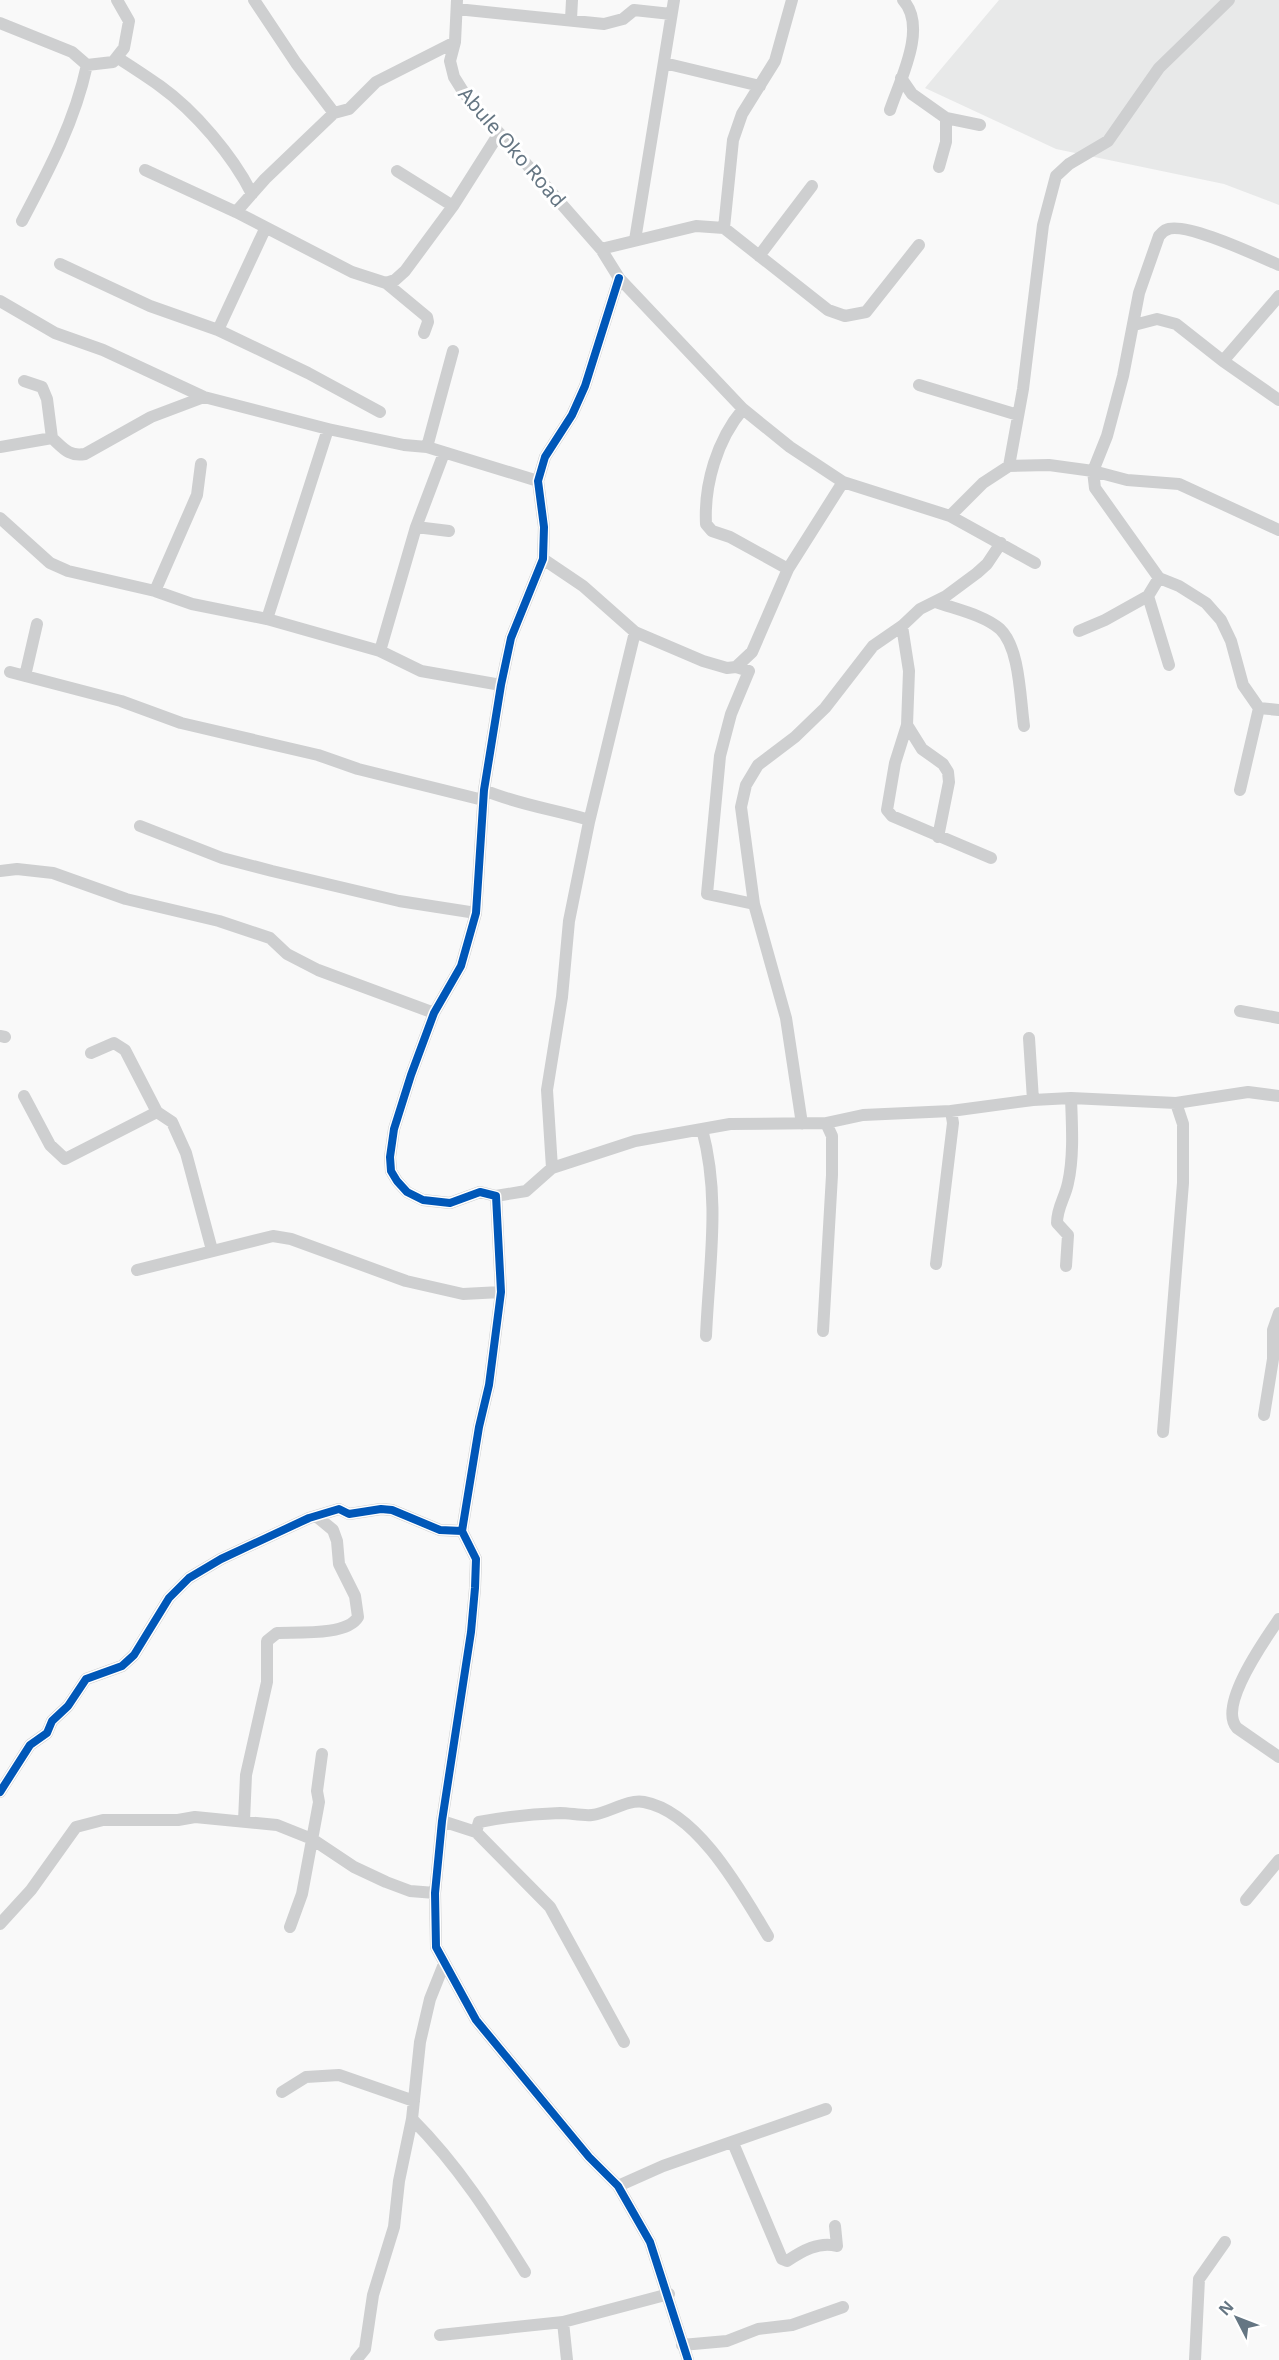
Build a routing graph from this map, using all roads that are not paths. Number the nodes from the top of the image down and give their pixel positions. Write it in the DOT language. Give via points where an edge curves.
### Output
graph roads {
  1 [pos="117,0"];
  2 [pos="254,0"];
  3 [pos="572,0"];
  4 [pos="674,0"];
  5 [pos="792,0"];
  6 [pos="903,0"];
  7 [pos="1228,0"];
  8 [pos="457,4"];
  9 [pos="671,14"];
  10 [pos="571,19"];
  11 [pos="0,23"];
  12 [pos="455,42"];
  13 [pos="118,58"];
  14 [pos="664,63"];
  15 [pos="87,64"];
  16 [pos="901,78"];
  17 [pos="760,86"];
  18 [pos="890,110"];
  19 [pos="334,113"];
  20 [pos="946,118"];
  21 [pos="980,125"];
  22 [pos="498,135"];
  23 [pos="939,167"];
  24 [pos="145,170"];
  25 [pos="397,171"];
  26 [pos="812,186"];
  27 [pos="252,194"];
  28 [pos="453,206"];
  29 [pos="236,212"];
  30 [pos="22,221"];
  31 [pos="724,228"];
  32 [pos="265,229"];
  33 [pos="636,240"];
  34 [pos="919,245"];
  35 [pos="601,249"];
  36 [pos="759,256"];
  37 [pos="60,264"];
  38 [pos="1279,265"];
  39 [pos="619,278"];
  40 [pos="386,283"];
  41 [pos="1279,296"];
  42 [pos="0,301"];
  43 [pos="1134,325"];
  44 [pos="218,330"];
  45 [pos="424,333"];
  46 [pos="453,351"];
  47 [pos="1223,361"];
  48 [pos="24,381"];
  49 [pos="920,385"];
  50 [pos="204,397"];
  51 [pos="1279,400"];
  52 [pos="743,409"];
  53 [pos="380,412"];
  54 [pos="1018,415"];
  55 [pos="328,429"];
  56 [pos="52,438"];
  57 [pos="0,447"];
  58 [pos="427,447"];
  59 [pos="444,453"];
  60 [pos="201,464"];
  61 [pos="1009,466"];
  62 [pos="1093,471"];
  63 [pos="538,481"];
  64 [pos="843,482"];
  65 [pos="950,516"];
  66 [pos="0,518"];
  67 [pos="416,527"];
  68 [pos="1279,530"];
  69 [pos="449,531"];
  70 [pos="1001,543"];
  71 [pos="543,560"];
  72 [pos="1035,563"];
  73 [pos="788,569"];
  74 [pos="1159,578"];
  75 [pos="155,591"];
  76 [pos="1148,596"];
  77 [pos="936,602"];
  78 [pos="267,619"];
  79 [pos="37,624"];
  80 [pos="902,626"];
  81 [pos="1079,631"];
  82 [pos="635,632"];
  83 [pos="380,651"];
  84 [pos="1169,665"];
  85 [pos="736,667"];
  86 [pos="10,672"];
  87 [pos="26,676"];
  88 [pos="501,685"];
  89 [pos="1259,708"];
  90 [pos="1279,711"];
  91 [pos="907,725"];
  92 [pos="1024,726"];
  93 [pos="1240,790"];
  94 [pos="484,795"];
  95 [pos="589,822"];
  96 [pos="140,826"];
  97 [pos="938,837"];
  98 [pos="991,858"];
  99 [pos="0,871"];
  100 [pos="754,904"];
  101 [pos="476,913"];
  102 [pos="1240,1011"];
  103 [pos="434,1013"];
  104 [pos="1279,1018"];
  105 [pos="1029,1038"];
  106 [pos="92,1053"];
  107 [pos="24,1096"];
  108 [pos="1279,1096"];
  109 [pos="1071,1098"];
  110 [pos="1033,1100"];
  111 [pos="1176,1103"];
  112 [pos="951,1111"];
  113 [pos="157,1112"];
  114 [pos="826,1123"];
  115 [pos="802,1124"];
  116 [pos="702,1129"];
  117 [pos="552,1168"];
  118 [pos="496,1196"];
  119 [pos="212,1250"];
  120 [pos="936,1264"];
  121 [pos="1066,1266"];
  122 [pos="137,1270"];
  123 [pos="501,1292"];
  124 [pos="1279,1313"];
  125 [pos="823,1330"];
  126 [pos="706,1336"];
  127 [pos="1264,1415"];
  128 [pos="1163,1432"];
  129 [pos="316,1516"];
  130 [pos="462,1531"];
  131 [pos="1279,1618"];
  132 [pos="322,1754"];
  133 [pos="1279,1757"];
  134 [pos="0,1792"];
  135 [pos="244,1821"];
  136 [pos="441,1821"];
  137 [pos="476,1832"];
  138 [pos="312,1839"];
  139 [pos="1279,1860"];
  140 [pos="435,1893"];
  141 [pos="1246,1900"];
  142 [pos="0,1924"];
  143 [pos="290,1927"];
  144 [pos="768,1936"];
  145 [pos="444,1964"];
  146 [pos="624,2042"];
  147 [pos="282,2092"];
  148 [pos="414,2101"];
  149 [pos="826,2109"];
  150 [pos="412,2119"];
  151 [pos="733,2143"];
  152 [pos="618,2186"];
  153 [pos="835,2226"];
  154 [pos="1225,2242"];
  155 [pos="525,2272"];
  156 [pos="669,2294"];
  157 [pos="843,2307"];
  158 [pos="563,2322"];
  159 [pos="440,2335"];
  160 [pos="682,2345"];
  161 [pos="365,2354"];
  162 [pos="356,2360"];
  163 [pos="567,2360"];
  164 [pos="688,2360"];
  165 [pos="1194,2360"];
  1 -- 13 [label="street" via="129,21"];
  2 -- 19 [label="street"];
  3 -- 10 [label="street"];
  4 -- 9 [label="street"];
  5 -- 17 [label="street" via="775,61"];
  6 -- 16 [label="street" via="910,8 914,35"];
  7 -- 54 [label="street" via="1159,68 1108,141 1056,176 1043,225"];
  8 -- 10 [label="street"];
  8 -- 12 [label="street, Abule Oko Road"];
  9 -- 10 [label="street" via="634,10 623,19 604,24"];
  9 -- 14 [label="street"];
  11 -- 15 [label="street" via="72,52"];
  12 -- 19 [label="street" via="376,82 349,109"];
  12 -- 22 [label="street, Abule Oko Road" via="450,61 454,77"];
  13 -- 15 [label="street"];
  13 -- 27 [label="street" via="161,87 202,126 241,172"];
  14 -- 17 [label="street"];
  14 -- 33 [label="street"];
  15 -- 30 [label="street" via="80,99 57,156"];
  16 -- 18 [label="street"];
  16 -- 20 [label="street" via="912,94"];
  17 -- 31 [label="street" via="742,114 733,140"];
  19 -- 27 [label="street"];
  20 -- 21 [label="street"];
  20 -- 23 [label="street" via="947,135"];
  22 -- 28 [label="street"];
  22 -- 35 [label="street, Abule Oko Road"];
  24 -- 29 [label="street"];
  25 -- 28 [label="street"];
  26 -- 36 [label="street"];
  27 -- 29 [label="street"];
  28 -- 40 [label="street" via="405,272"];
  29 -- 32 [label="street"];
  31 -- 33 [label="street" via="696,226"];
  31 -- 36 [label="street"];
  32 -- 40 [label="street" via="352,272"];
  32 -- 44 [label="street"];
  33 -- 35 [label="street"];
  34 -- 36 [label="street" via="878,301 866,312 845,316 828,310"];
  35 -- 39 [label="street, Abule Oko Road"];
  37 -- 44 [label="street" via="150,306"];
  38 -- 43 [label="street" via="1212,236 1166,230 1159,236 1150,259"];
  39 -- 52 [label="street, Abule Oko Road"];
  39 -- 63 [label="street" via="585,386 545,457"];
  40 -- 45 [label="street" via="427,317"];
  41 -- 47 [label="street"];
  42 -- 50 [label="street" via="55,333 103,350"];
  43 -- 47 [label="street" via="1157,319 1176,324"];
  43 -- 62 [label="street" via="1107,436"];
  44 -- 53 [label="street"];
  46 -- 58 [label="street"];
  47 -- 51 [label="street"];
  48 -- 56 [label="street" via="42,387"];
  49 -- 54 [label="street"];
  50 -- 55 [label="street"];
  50 -- 56 [label="street" via="151,417 85,454 75,456"];
  52 -- 64 [label="street, Abule Oko Road"];
  52 -- 73 [label="street" via="729,425 717,453 709,483 706,524 712,531"];
  54 -- 61 [label="street"];
  55 -- 58 [label="street"];
  55 -- 78 [label="street"];
  56 -- 57 [label="street"];
  58 -- 59 [label="street"];
  59 -- 63 [label="street"];
  59 -- 67 [label="street"];
  60 -- 75 [label="street" via="197,495"];
  61 -- 62 [label="street" via="1049,465"];
  61 -- 65 [label="street" via="967,496"];
  62 -- 68 [label="street" via="1127,480 1179,484"];
  62 -- 74 [label="street" via="1095,488"];
  63 -- 71 [label="street" via="544,527"];
  64 -- 65 [label="street, Abule Oko Road"];
  64 -- 73 [label="street"];
  65 -- 70 [label="street, Abule Oko Road"];
  66 -- 75 [label="street" via="50,563 68,571"];
  67 -- 69 [label="street"];
  67 -- 83 [label="street"];
  70 -- 72 [label="street, Abule Oko Road"];
  70 -- 77 [label="street" via="977,573"];
  71 -- 82 [label="street" via="583,586"];
  71 -- 88 [label="street" via="511,638"];
  73 -- 85 [label="street" via="752,652"];
  74 -- 76 [label="street"];
  74 -- 89 [label="street" via="1206,603 1221,620 1243,685"];
  75 -- 78 [label="street" via="192,604"];
  76 -- 81 [label="street"];
  76 -- 84 [label="street"];
  77 -- 80 [label="street" via="920,609"];
  77 -- 92 [label="street" via="988,621 1012,644"];
  78 -- 83 [label="street"];
  79 -- 87 [label="street"];
  80 -- 91 [label="street" via="909,671"];
  80 -- 100 [label="street" via="873,646 825,708 751,773 741,807"];
  82 -- 85 [label="street" via="703,661"];
  82 -- 95 [label="street"];
  83 -- 88 [label="street" via="421,670"];
  85 -- 100 [label="street" via="749,671 731,714 720,756 707,894"];
  86 -- 87 [label="street"];
  87 -- 94 [label="street" via="121,701 181,723 318,755 358,769"];
  88 -- 94 [label="street"];
  89 -- 90 [label="street"];
  89 -- 93 [label="street"];
  91 -- 97 [label="street" via="922,748 948,772"];
  91 -- 97 [label="street" via="887,810"];
  94 -- 95 [label="street" via="540,805"];
  94 -- 101 [label="street"];
  95 -- 117 [label="street" via="567,931 562,997 547,1090"];
  96 -- 101 [label="street" via="222,858 272,871 399,901"];
  97 -- 98 [label="street"];
  99 -- 103 [label="street" via="53,873 126,899 219,921 270,938 287,954 318,970"];
  100 -- 115 [label="street" via="786,1018"];
  101 -- 103 [label="street" via="461,966"];
  102 -- 104 [label="street"];
  103 -- 118 [label="street" via="394,1129 391,1171 407,1192 423,1200 450,1203 480,1192"];
  105 -- 110 [label="street"];
  106 -- 113 [label="street" via="114,1043 125,1050"];
  107 -- 113 [label="street" via="50,1145 65,1159"];
  108 -- 111 [label="street" via="1248,1092"];
  109 -- 110 [label="street"];
  109 -- 111 [label="street"];
  109 -- 121 [label="street" via="1068,1183 1057,1209 1057,1223 1068,1235"];
  110 -- 112 [label="street"];
  111 -- 128 [label="street" via="1183,1124 1183,1183"];
  112 -- 114 [label="street" via="863,1115"];
  112 -- 120 [label="street" via="953,1122"];
  113 -- 119 [label="street" via="172,1122 186,1153"];
  114 -- 115 [label="street"];
  114 -- 125 [label="street" via="832,1136 832,1175"];
  115 -- 116 [label="street" via="730,1124"];
  116 -- 117 [label="street" via="634,1141"];
  116 -- 126 [label="street" via="711,1162 713,1195"];
  117 -- 118 [label="street" via="526,1191"];
  118 -- 123 [label="street"];
  119 -- 122 [label="street"];
  119 -- 123 [label="street" via="273,1236 406,1281 463,1294"];
  123 -- 130 [label="street" via="489,1385"];
  124 -- 127 [label="street" via="1273,1330 1273,1359"];
  129 -- 130 [label="street" via="339,1509 349,1514 392,1510 440,1530"];
  129 -- 134 [label="street" via="221,1559 189,1578 169,1598 134,1655 122,1666 86,1679 46,1733 30,1745"];
  129 -- 135 [label="street" via="333,1530 339,1564 355,1596 358,1617 346,1626 306,1634 277,1633 267,1641 267,1682 246,1775"];
  130 -- 136 [label="street" via="476,1559 475,1588"];
  131 -- 133 [label="street" via="1247,1665 1232,1715 1237,1728"];
  132 -- 138 [label="street"];
  135 -- 138 [label="street" via="277,1825"];
  135 -- 142 [label="street" via="195,1817 103,1820 76,1827 31,1890"];
  136 -- 137 [label="street"];
  136 -- 140 [label="street"];
  137 -- 144 [label="street" via="479,1822 501,1817 592,1815 631,1802 668,1809 702,1840 737,1884"];
  137 -- 146 [label="street" via="550,1907"];
  138 -- 140 [label="street" via="354,1867 386,1882 410,1891"];
  138 -- 143 [label="street" via="302,1894"];
  139 -- 141 [label="street"];
  140 -- 145 [label="street" via="436,1947"];
  145 -- 148 [label="street" via="430,1999 420,2042"];
  145 -- 152 [label="street" via="476,2020"];
  147 -- 148 [label="street" via="306,2077 339,2074"];
  148 -- 150 [label="street"];
  149 -- 151 [label="street"];
  150 -- 155 [label="street" via="478,2196"];
  150 -- 161 [label="street" via="394,2227 373,2295"];
  151 -- 152 [label="street"];
  151 -- 153 [label="street" via="782,2259 787,2261 827,2243 837,2246"];
  152 -- 156 [label="street" via="650,2242"];
  154 -- 165 [label="street" via="1199,2279"];
  156 -- 158 [label="street"];
  156 -- 160 [label="street"];
  157 -- 160 [label="street" via="792,2325 758,2329 728,2342"];
  158 -- 159 [label="street"];
  158 -- 163 [label="street"];
  160 -- 164 [label="street"];
  161 -- 162 [label="street"];
}
